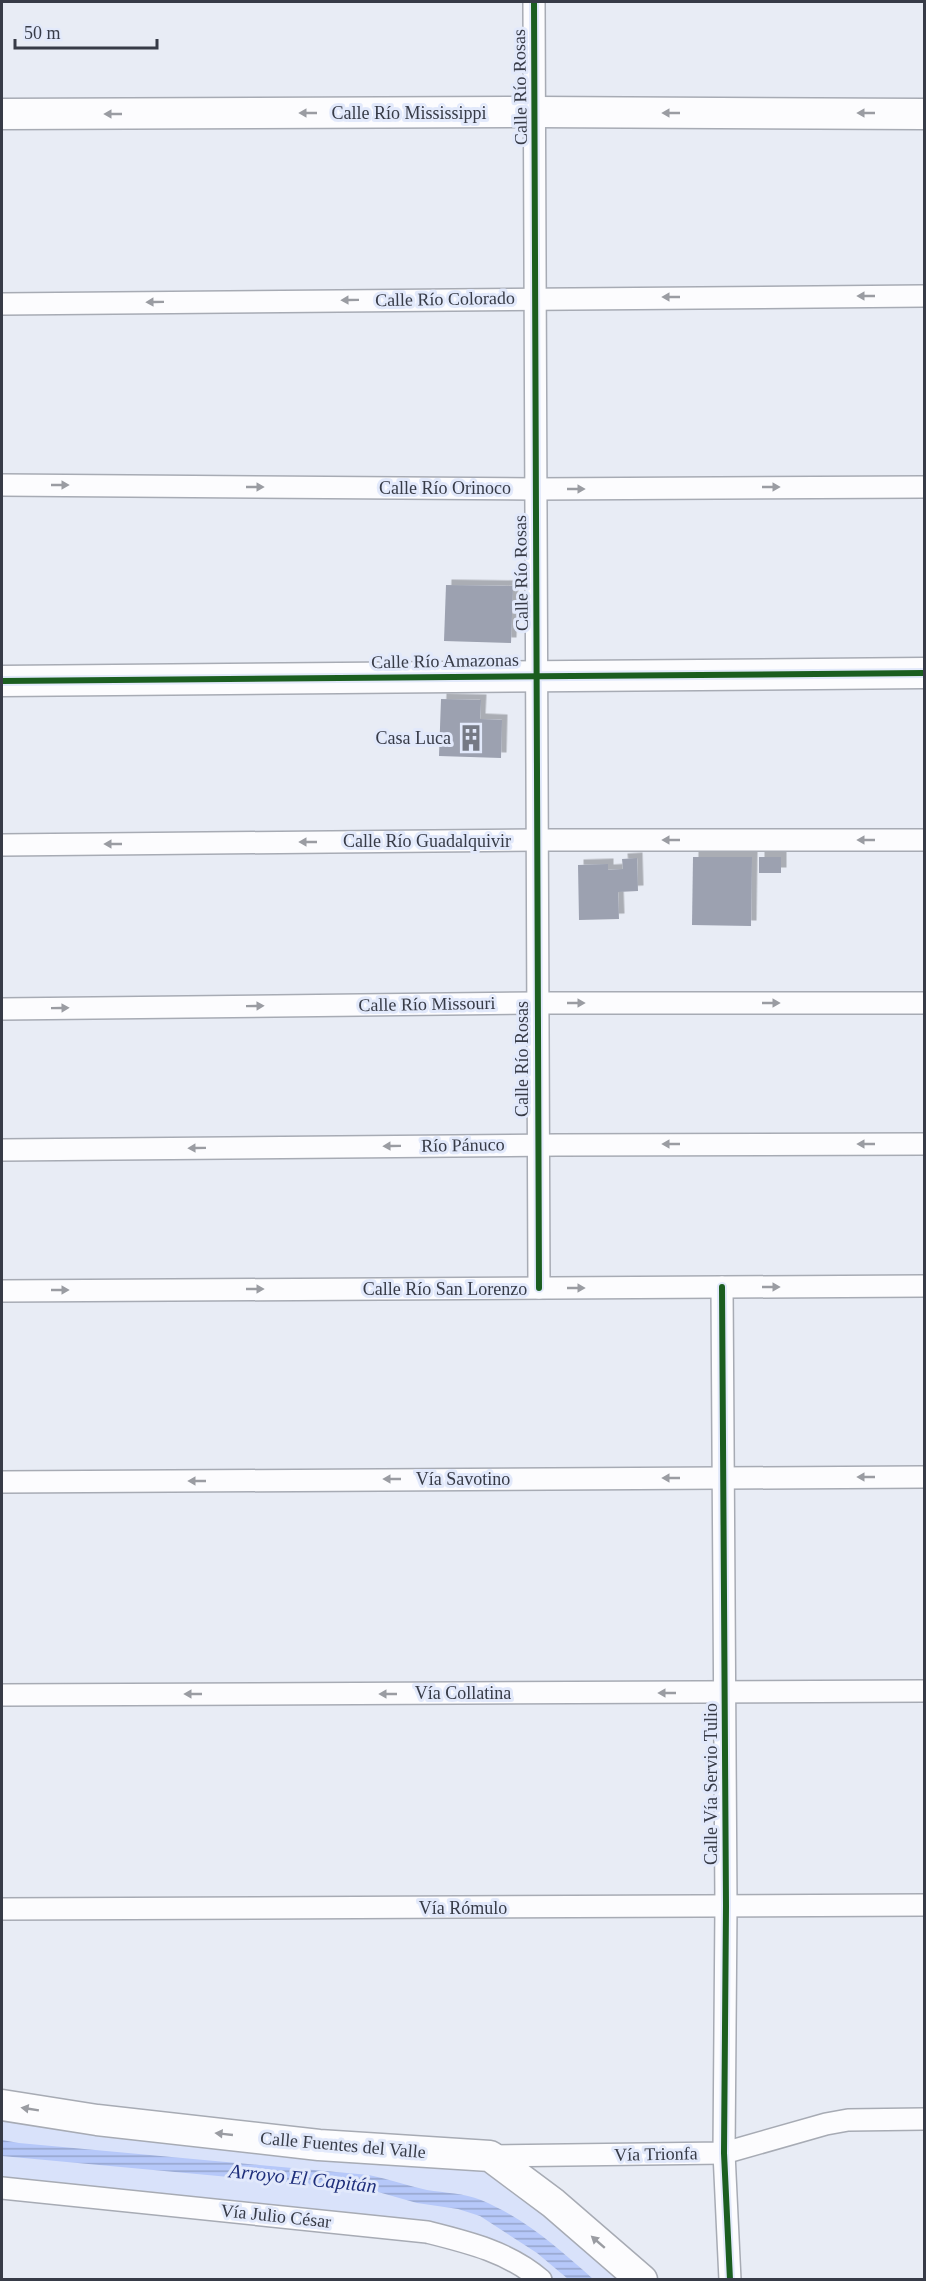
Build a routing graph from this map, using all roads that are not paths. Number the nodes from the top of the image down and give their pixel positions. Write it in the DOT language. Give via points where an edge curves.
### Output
graph roads {
  1 [pos="534,2"];
  2 [pos="536,112"];
  3 [pos="2,114"];
  4 [pos="924,114"];
  5 [pos="924,296"];
  6 [pos="535,298"];
  7 [pos="2,304"];
  8 [pos="2,485"];
  9 [pos="924,486"];
  10 [pos="535,489"];
  11 [pos="924,673"];
  12 [pos="537,675"];
  13 [pos="2,681"];
  14 [pos="536,840"];
  15 [pos="924,840"];
  16 [pos="2,844"];
  17 [pos="537,1003"];
  18 [pos="924,1003"];
  19 [pos="2,1009"];
  20 [pos="924,1144"];
  21 [pos="537,1145"];
  22 [pos="2,1150"];
  23 [pos="924,1286"];
  24 [pos="722,1287"];
  25 [pos="539,1288"];
  26 [pos="2,1291"];
  27 [pos="723,1477"];
  28 [pos="924,1477"];
  29 [pos="2,1482"];
  30 [pos="924,1691"];
  31 [pos="725,1693"];
  32 [pos="2,1695"];
  33 [pos="924,1905"];
  34 [pos="726,1906"];
  35 [pos="2,1910"];
  36 [pos="2,2105"];
  37 [pos="924,2119"];
  38 [pos="724,2153"];
  39 [pos="490,2156"];
  40 [pos="2,2188"];
  41 [pos="541,2280"];
  42 [pos="642,2280"];
  43 [pos="730,2280"];
  1 -- 2 [label="street, Calle Río Rosas"];
  2 -- 3 [label="street, Calle Río Mississippi, one-way"];
  4 -- 2 [label="street, Calle Río Mississippi, one-way"];
  2 -- 6 [label="street, Calle Río Rosas"];
  5 -- 6 [label="street, Calle Río Colorado, one-way"];
  6 -- 7 [label="street, Calle Río Colorado, one-way"];
  6 -- 10 [label="street, Calle Río Rosas"];
  8 -- 10 [label="street, Calle Río Orinoco, one-way"];
  10 -- 9 [label="street, Calle Río Orinoco, one-way"];
  10 -- 12 [label="street, Calle Río Rosas"];
  11 -- 12 [label="street, Calle Río Amazonas"];
  12 -- 13 [label="street, Calle Río Amazonas"];
  12 -- 14 [label="street, Calle Río Rosas"];
  15 -- 14 [label="street, Calle Río Guadalquivir, one-way"];
  14 -- 16 [label="street, Calle Río Guadalquivir, one-way"];
  14 -- 17 [label="street, Calle Río Rosas"];
  17 -- 18 [label="street, Calle Río Missouri, one-way"];
  19 -- 17 [label="street, Calle Río Missouri, one-way"];
  17 -- 21 [label="street, Calle Río Rosas"];
  20 -- 21 [label="street, Río Pánuco, one-way"];
  21 -- 22 [label="street, Río Pánuco, one-way"];
  21 -- 25 [label="street, Calle Río Rosas"];
  24 -- 23 [label="street, Calle Río San Lorenzo, one-way"];
  25 -- 24 [label="street, Calle Río San Lorenzo, one-way"];
  24 -- 27 [label="street, Calle Vía Servio Tulio"];
  26 -- 25 [label="street, Calle Río San Lorenzo, one-way"];
  28 -- 27 [label="street, Vía Savotino, one-way"];
  27 -- 29 [label="street, Vía Savotino, one-way"];
  27 -- 31 [label="street, Calle Vía Servio Tulio"];
  30 -- 31 [label="street, Vía Collatina"];
  31 -- 32 [label="street, Vía Collatina, one-way"];
  31 -- 34 [label="street, Calle Vía Servio Tulio"];
  33 -- 34 [label="street, Vía Rómulo"];
  34 -- 35 [label="street, Vía Rómulo"];
  34 -- 38 [label="street, Calle Vía Servio Tulio"];
  39 -- 36 [label="street, Calle Fuentes del Valle, one-way" via="320,2145 97,2121"];
  37 -- 38 [label="street, Vía Trionfa" via="848,2120"];
  38 -- 39 [label="street, Vía Trionfa"];
  38 -- 43 [label="street, Calle Vía Servio Tulio"];
  42 -- 39 [label="street, one-way" via="553,2203"];
  40 -- 41 [label="street, Vía Julio César" via="427,2232 502,2255"];
}
